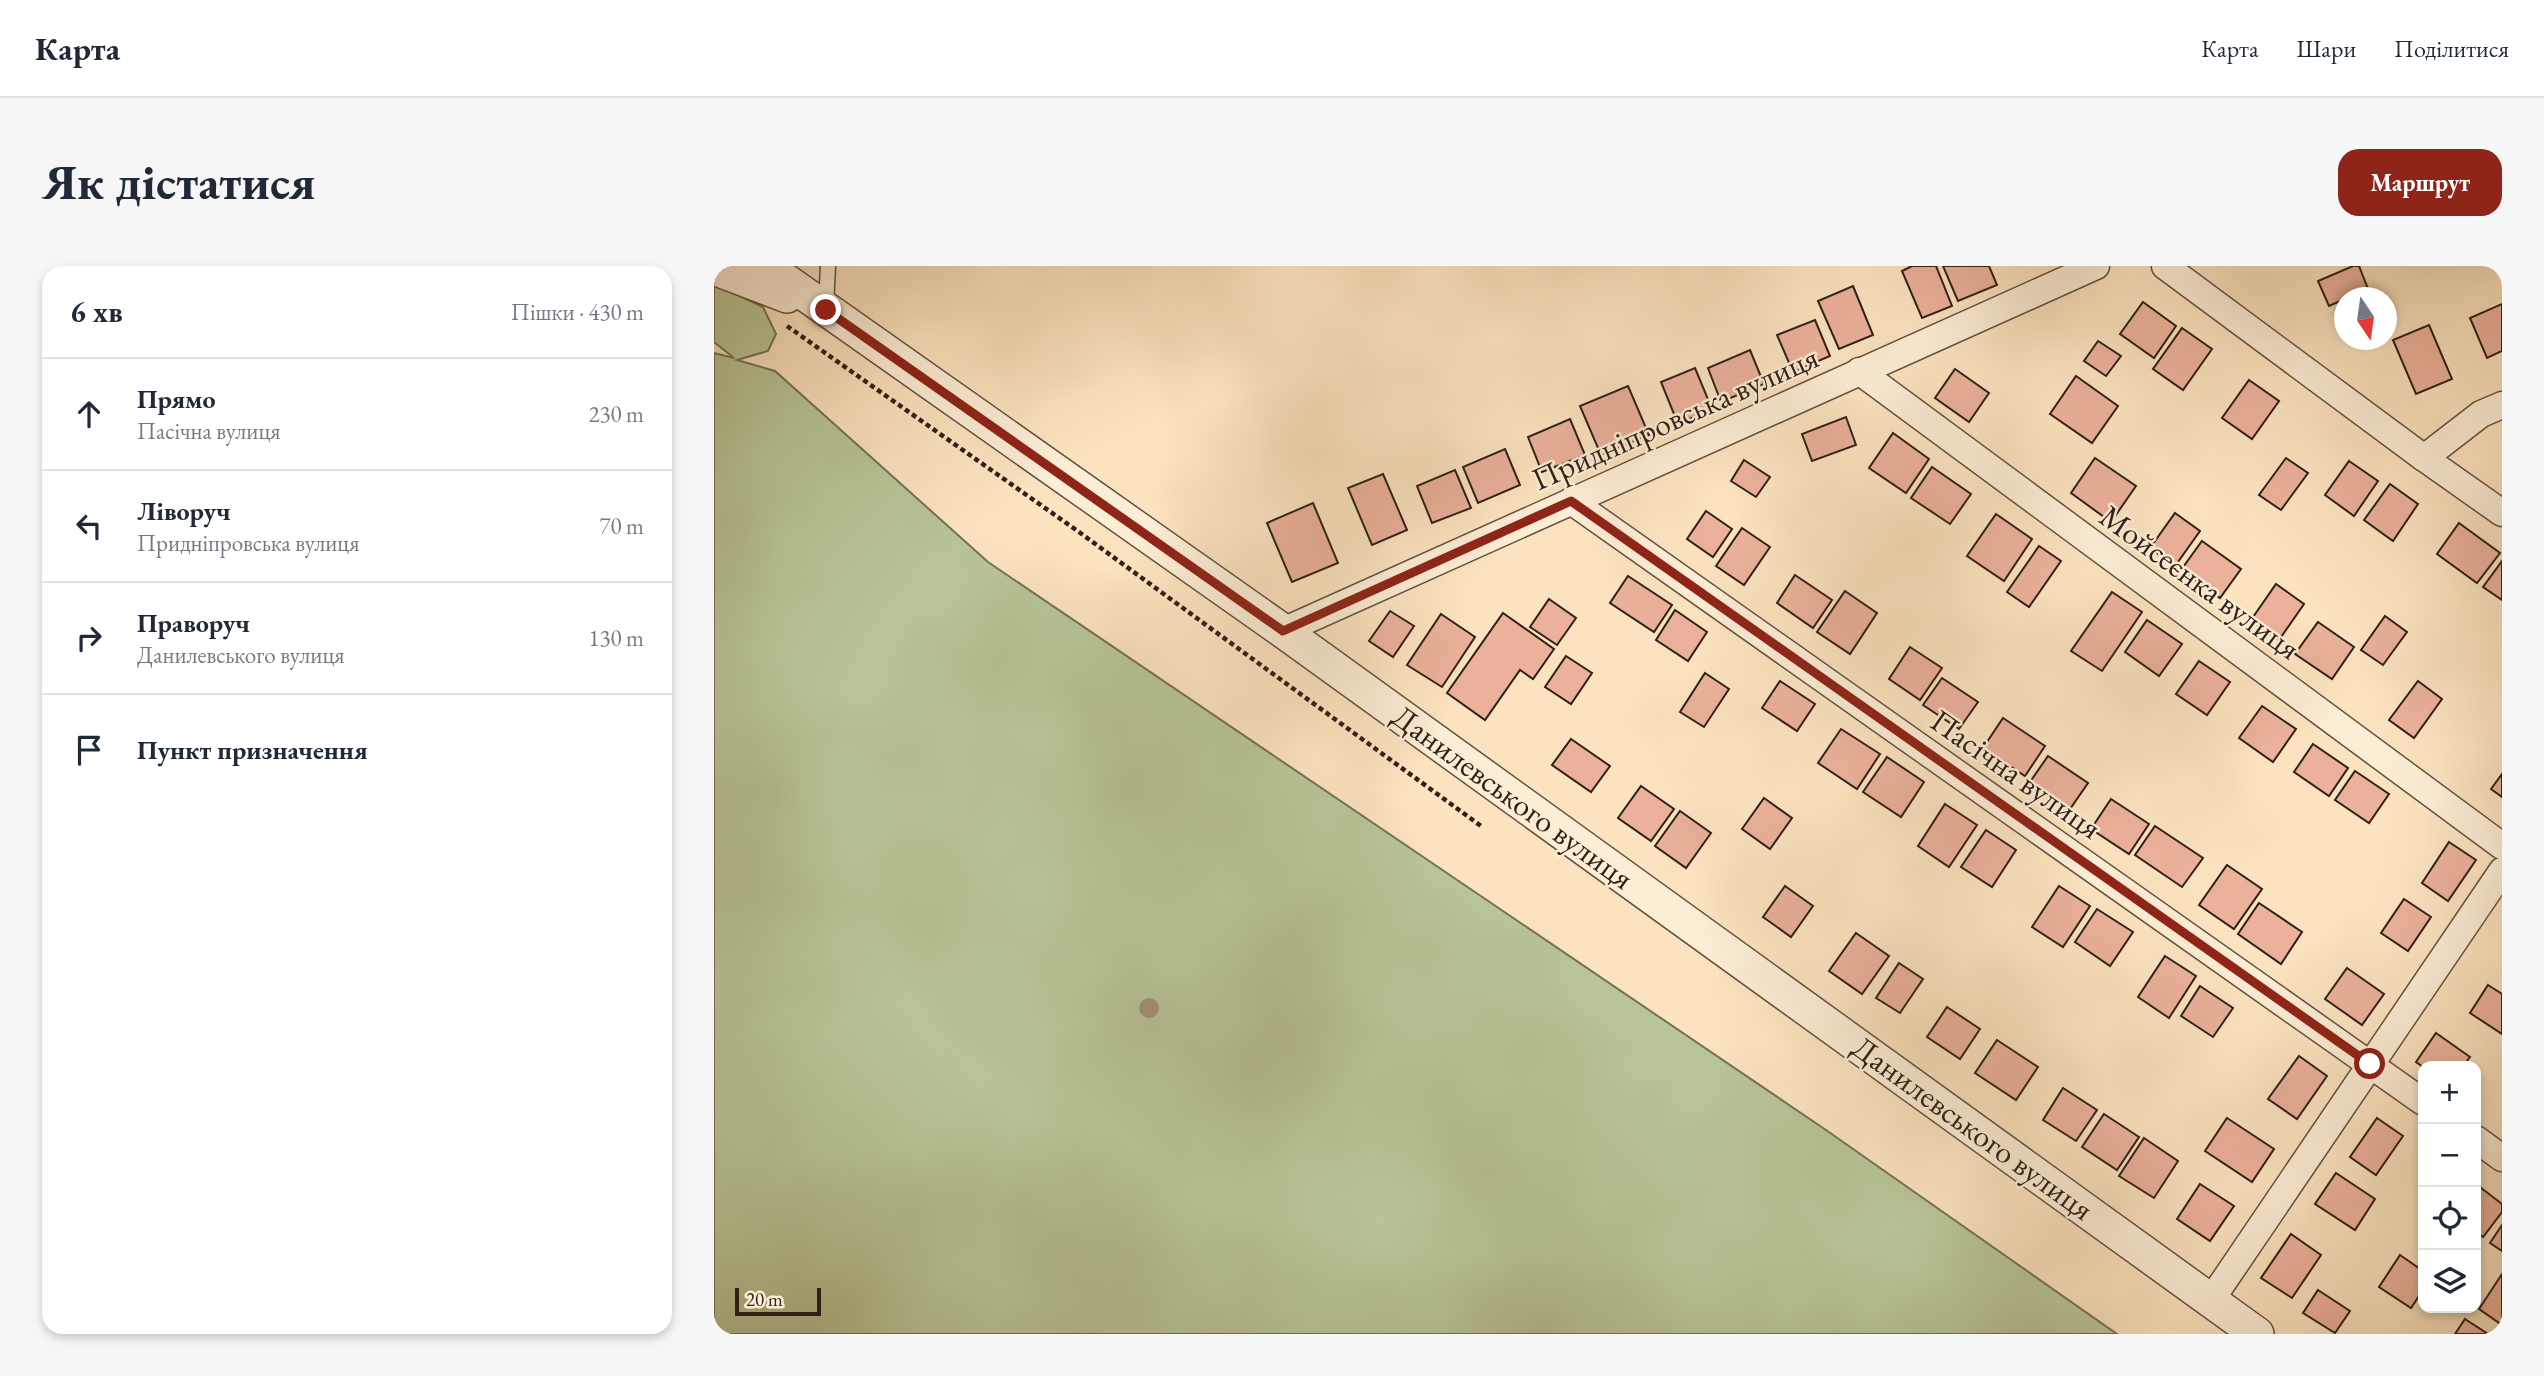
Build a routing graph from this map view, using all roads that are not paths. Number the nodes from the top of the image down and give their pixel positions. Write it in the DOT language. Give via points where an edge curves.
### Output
graph roads {
  1 [pos="765,266"];
  2 [pos="828,266"];
  3 [pos="2096,266"];
  4 [pos="2165,266"];
  5 [pos="714,268"];
  6 [pos="826,310"];
  7 [pos="1859,371"];
  8 [pos="2502,405"];
  9 [pos="2424,458"];
  10 [pos="1571,501"];
  11 [pos="2502,513"];
  12 [pos="1283,631"];
  13 [pos="2502,846"];
  14 [pos="2502,872"];
  15 [pos="2370,1064"];
  16 [pos="2418,1098"];
  17 [pos="2481,1142"];
  18 [pos="2502,1157"];
  19 [pos="2211,1300"];
  20 [pos="2257,1334"];
  1 -- 6 [label="street, Данилевського вулиця"];
  2 -- 6 [label="lane"];
  3 -- 7 [label="street, Придніпровська вулиця"];
  4 -- 9 [label="street"];
  5 -- 6 [label="street"];
  6 -- 12 [label="street, Данилевського вулиця"];
  7 -- 10 [label="street, Придніпровська вулиця"];
  7 -- 13 [label="street, Мойсеєнка вулиця"];
  8 -- 9 [label="street" via="2481,414"];
  9 -- 11 [label="street"];
  10 -- 12 [label="street, Придніпровська вулиця"];
  10 -- 15 [label="street, Пасічна вулиця"];
  12 -- 19 [label="street, Данилевського вулиця"];
  14 -- 15 [label="street"];
  15 -- 16 [label="street, Пасічна вулиця"];
  15 -- 19 [label="street"];
  17 -- 18 [label="street"];
  19 -- 20 [label="street, Данилевського вулиця"];
}
